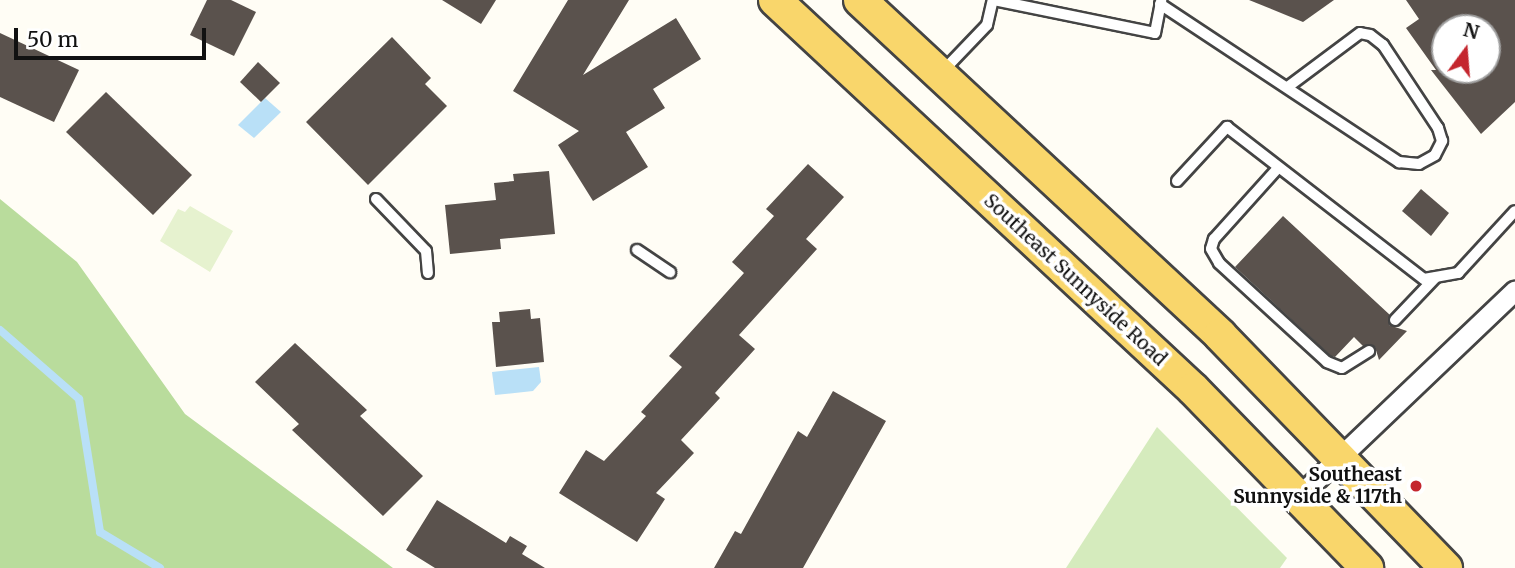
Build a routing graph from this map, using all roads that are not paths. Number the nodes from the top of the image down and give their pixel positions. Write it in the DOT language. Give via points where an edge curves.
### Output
graph roads {
  1 [pos="775,0"];
  2 [pos="860,0"];
  3 [pos="994,0"];
  4 [pos="1161,2"];
  5 [pos="940,75"];
  6 [pos="1289,86"];
  7 [pos="1278,168"];
  8 [pos="1177,181"];
  9 [pos="376,199"];
  10 [pos="1515,211"];
  11 [pos="637,250"];
  12 [pos="670,272"];
  13 [pos="428,273"];
  14 [pos="1437,277"];
  15 [pos="1515,290"];
  16 [pos="1395,320"];
  17 [pos="1369,351"];
  18 [pos="1340,456"];
  19 [pos="1299,496"];
  20 [pos="1367,568"];
  21 [pos="1446,568"];
  1 -- 19 [label="main road, Southeast Sunnyside Road" via="1193,389"];
  2 -- 5 [label="main road"];
  3 -- 4 [label="lane" via="1155,33"];
  3 -- 5 [label="lane" via="986,25"];
  4 -- 6 [label="lane"];
  5 -- 18 [label="main road" via="1220,335"];
  6 -- 6 [label="lane" via="1399,162 1419,164 1435,155 1442,141 1383,45 1370,35 1360,33"];
  7 -- 8 [label="lane" via="1227,127"];
  7 -- 14 [label="lane" via="1400,264 1424,279"];
  7 -- 17 [label="lane" via="1218,234 1212,249 1219,263 1327,362 1342,368"];
  9 -- 13 [label="lane" via="426,251"];
  10 -- 14 [label="lane" via="1458,273"];
  11 -- 12 [label="lane"];
  14 -- 16 [label="lane"];
  15 -- 18 [label="street"];
  18 -- 19 [label="street"];
  18 -- 21 [label="main road"];
  19 -- 20 [label="main road, Southeast Sunnyside Road"];
}
